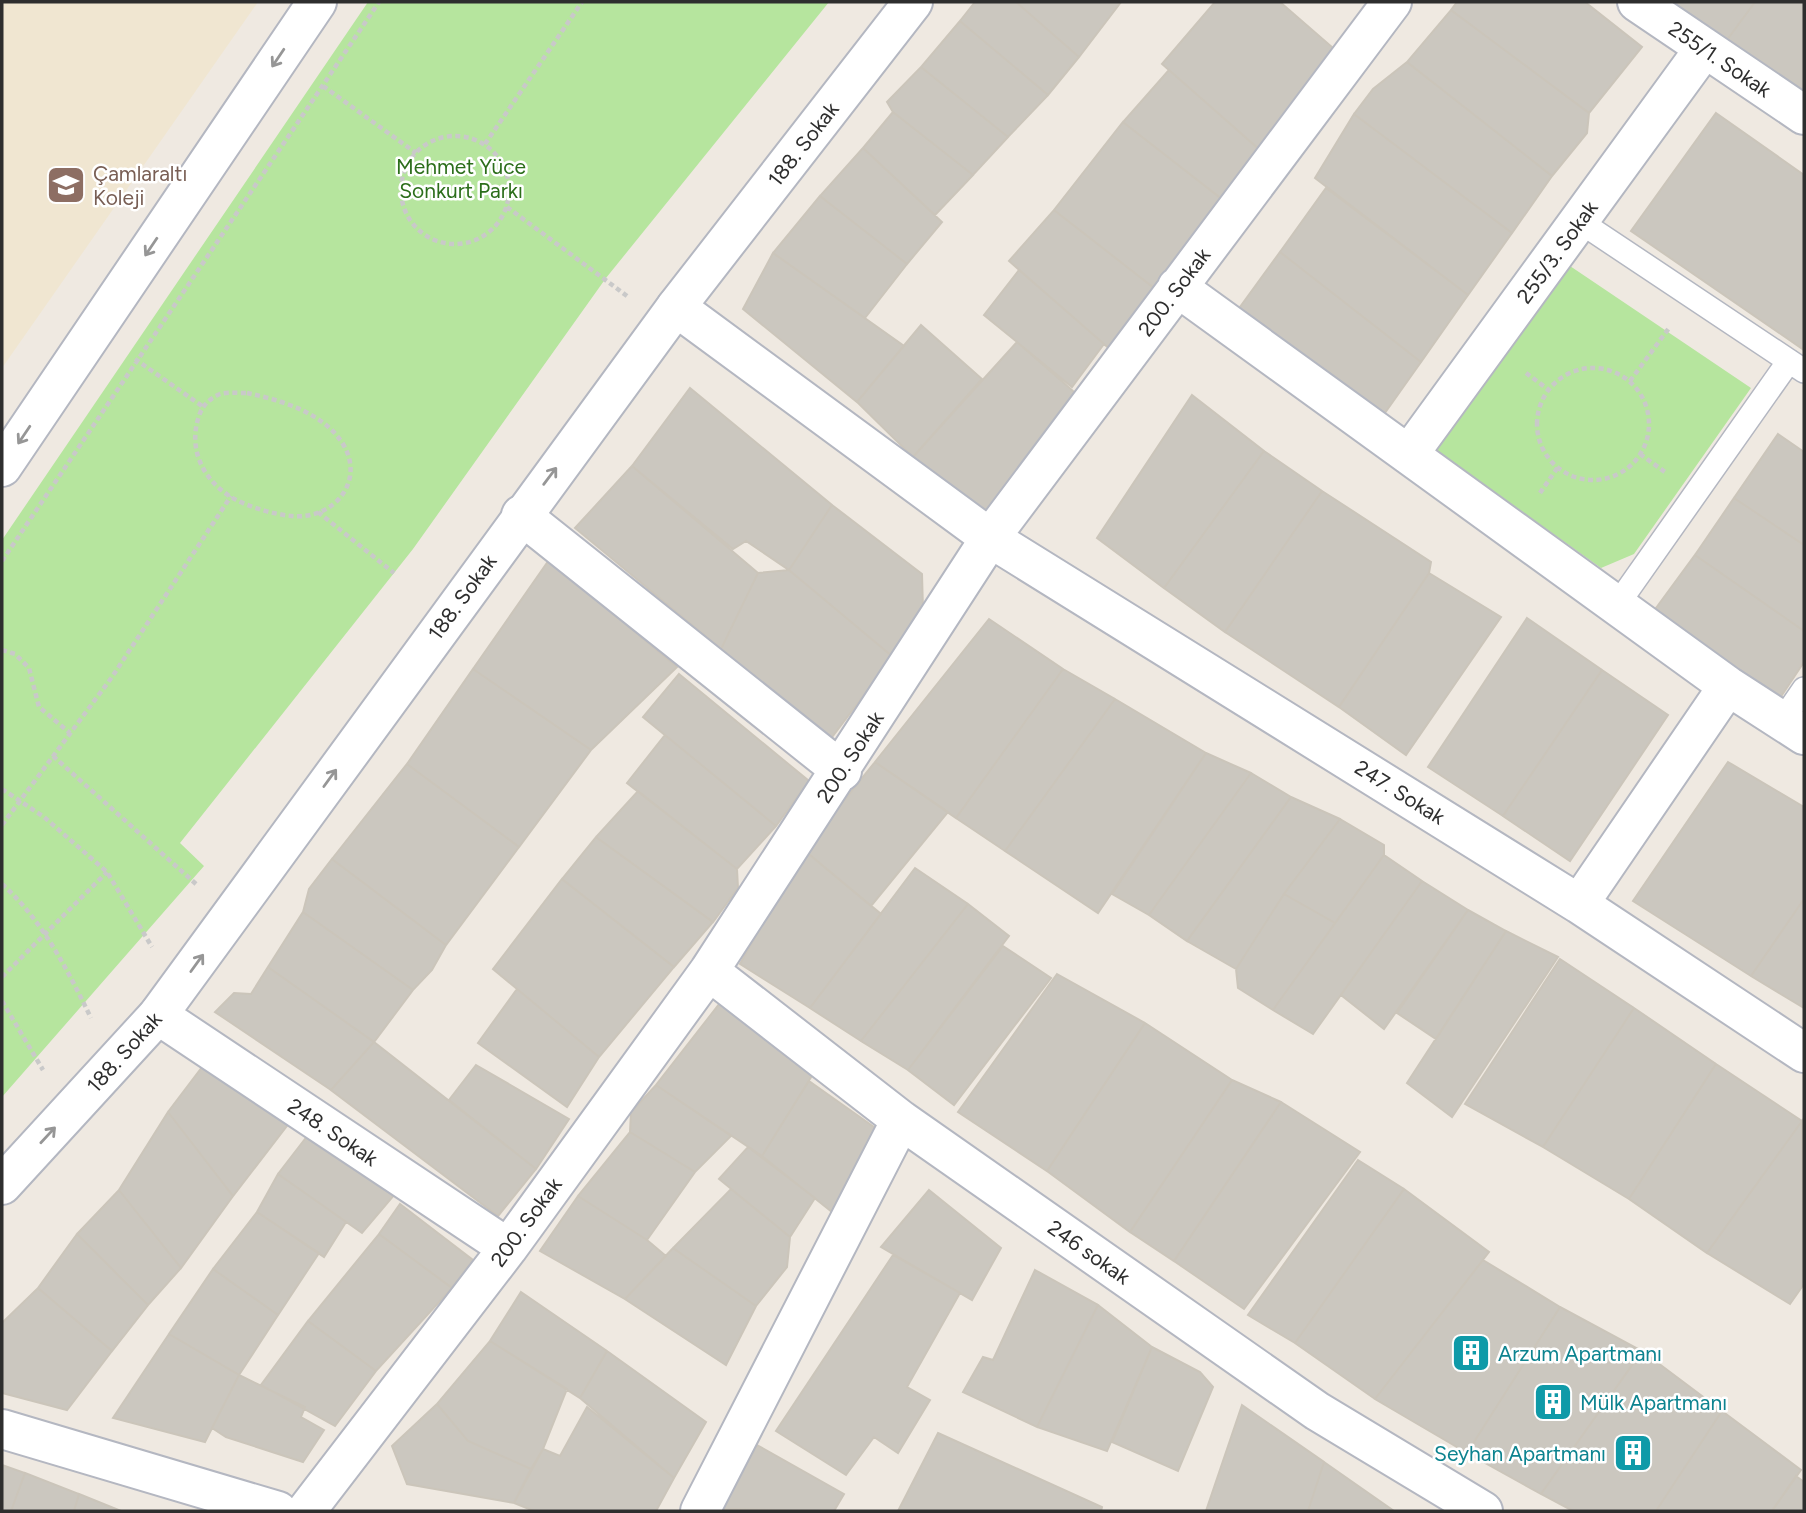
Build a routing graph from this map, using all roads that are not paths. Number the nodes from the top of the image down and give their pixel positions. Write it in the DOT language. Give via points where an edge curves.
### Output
graph roads {
  1 [pos="317,2"];
  2 [pos="913,2"];
  3 [pos="1392,2"];
  4 [pos="1637,2"];
  5 [pos="1704,49"];
  6 [pos="1804,115"];
  7 [pos="1579,220"];
  8 [pos="1177,287"];
  9 [pos="670,315"];
  10 [pos="1797,366"];
  11 [pos="1409,454"];
  12 [pos="2,467"];
  13 [pos="521,515"];
  14 [pos="990,538"];
  15 [pos="1617,605"];
  16 [pos="1728,686"];
  17 [pos="1804,689"];
  18 [pos="1793,728"];
  19 [pos="842,771"];
  20 [pos="1579,904"];
  21 [pos="709,971"];
  22 [pos="158,1015"];
  23 [pos="1804,1054"];
  24 [pos="901,1121"];
  25 [pos="2,1185"];
  26 [pos="508,1248"];
  27 [pos="2,1429"];
  28 [pos="278,1511"];
  29 [pos="306,1511"];
  30 [pos="700,1511"];
  31 [pos="1483,1511"];
  1 -- 12 [label="street, one-way"];
  2 -- 9 [label="street, 188. Sokak"];
  3 -- 8 [label="street, 200. Sokak"];
  4 -- 5 [label="street, 255/1. Sokak"];
  5 -- 6 [label="street, 255/1. Sokak"];
  5 -- 7 [label="street, 255/3. Sokak"];
  7 -- 10 [label="lane"];
  7 -- 11 [label="street, 255/3. Sokak"];
  8 -- 11 [label="street"];
  8 -- 14 [label="street, 200. Sokak"];
  13 -- 9 [label="street, 188. Sokak, one-way"];
  9 -- 14 [label="street, 247. Sokak"];
  10 -- 15 [label="lane"];
  11 -- 15 [label="street"];
  13 -- 19 [label="street"];
  22 -- 13 [label="street, 188. Sokak, one-way"];
  14 -- 19 [label="street, 200. Sokak"];
  14 -- 20 [label="street, 247. Sokak"];
  15 -- 16 [label="street"];
  16 -- 18 [label="street"];
  16 -- 20 [label="street"];
  17 -- 18 [label="lane"];
  19 -- 21 [label="street, 200. Sokak"];
  20 -- 23 [label="street, 247. Sokak"];
  21 -- 24 [label="street, 246 sokak"];
  21 -- 26 [label="street, 200. Sokak"];
  25 -- 22 [label="street, 188. Sokak, one-way"];
  22 -- 26 [label="street, 248. Sokak"];
  24 -- 30 [label="street"];
  24 -- 31 [label="street, 246 sokak" via="1317,1411"];
  26 -- 29 [label="street, 200. Sokak"];
  27 -- 28 [label="street"];
}
